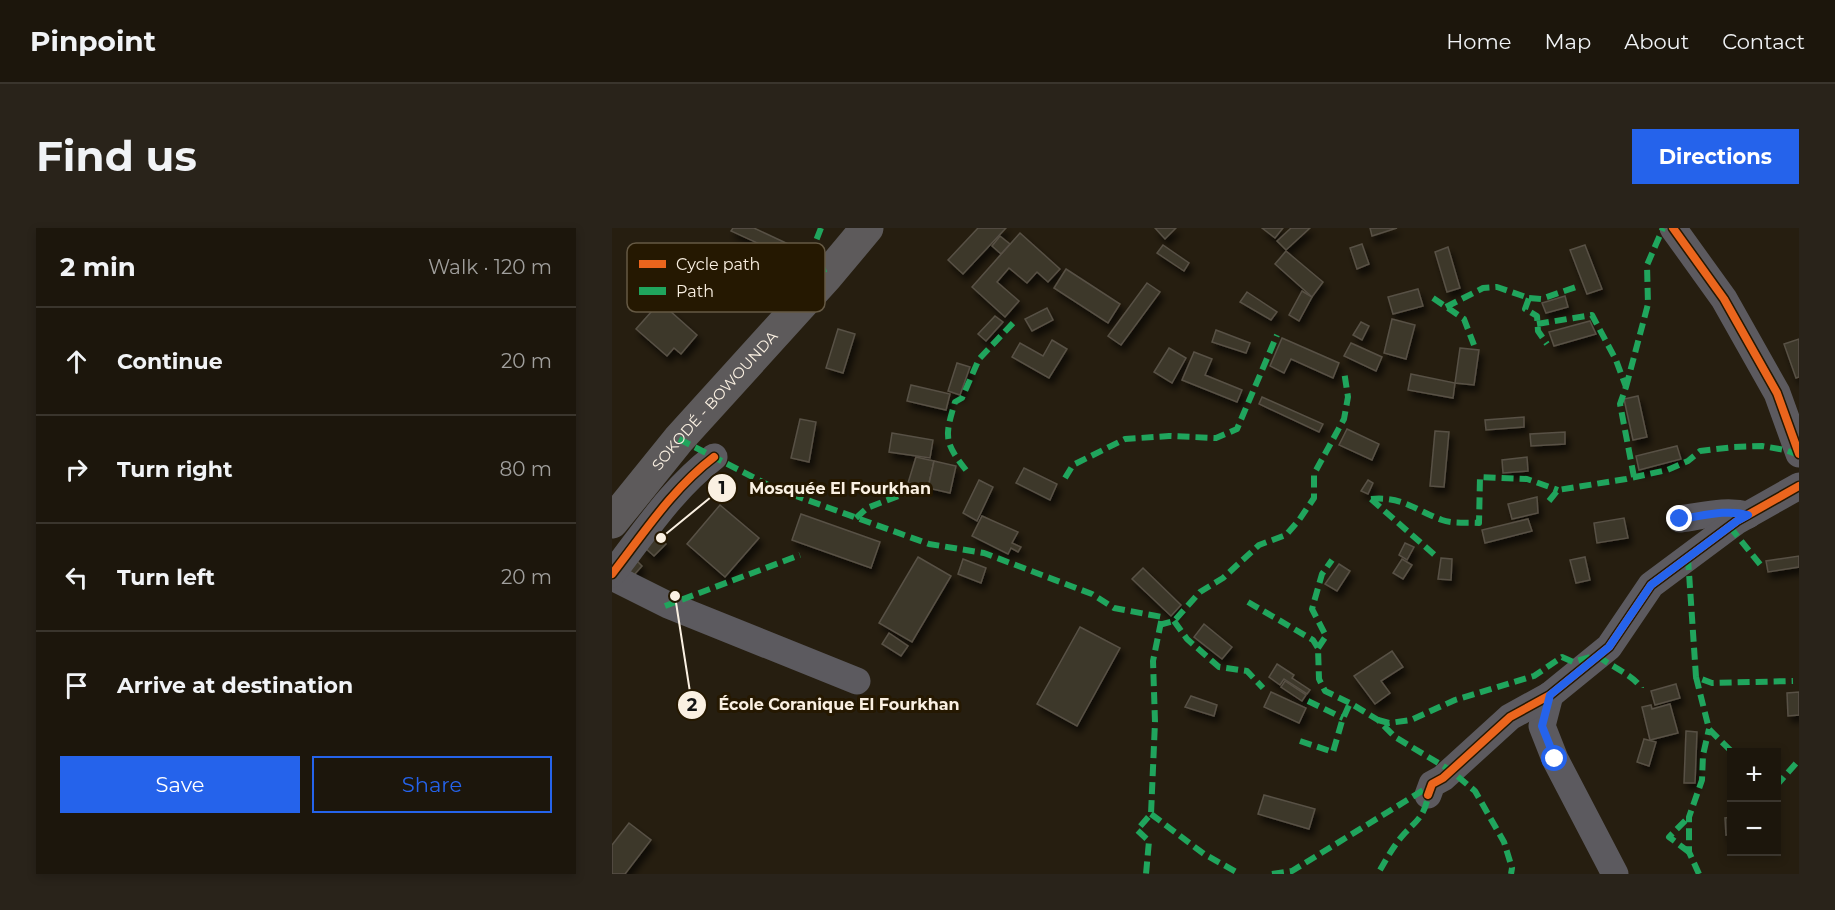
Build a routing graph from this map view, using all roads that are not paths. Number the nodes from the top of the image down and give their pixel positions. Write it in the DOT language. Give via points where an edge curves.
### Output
graph roads {
  1 [pos="867,228"];
  2 [pos="1673,228"];
  3 [pos="825,277"];
  4 [pos="793,312"];
  5 [pos="1795,453"];
  6 [pos="714,457"];
  7 [pos="1795,489"];
  8 [pos="1748,515"];
  9 [pos="1680,519"];
  10 [pos="612,522"];
  11 [pos="612,574"];
  12 [pos="1562,680"];
  13 [pos="857,681"];
  14 [pos="1428,795"];
  15 [pos="1614,874"];
  1 -- 3 [label="main road, SOKODÉ - BOWOUNDA"];
  2 -- 5 [label="street" via="1730,310 1777,393"];
  4 -- 10 [label="main road, SOKODÉ - BOWOUNDA" via="679,439"];
  5 -- 7 [label="street"];
  6 -- 11 [label="street" via="669,499"];
  7 -- 8 [label="street"];
  8 -- 9 [label="street" via="1734,512"];
  8 -- 12 [label="street" via="1651,585 1609,647"];
  11 -- 13 [label="street" via="668,605"];
  12 -- 14 [label="street" via="1510,717 1432,784"];
  12 -- 15 [label="street" via="1542,726"];
}
